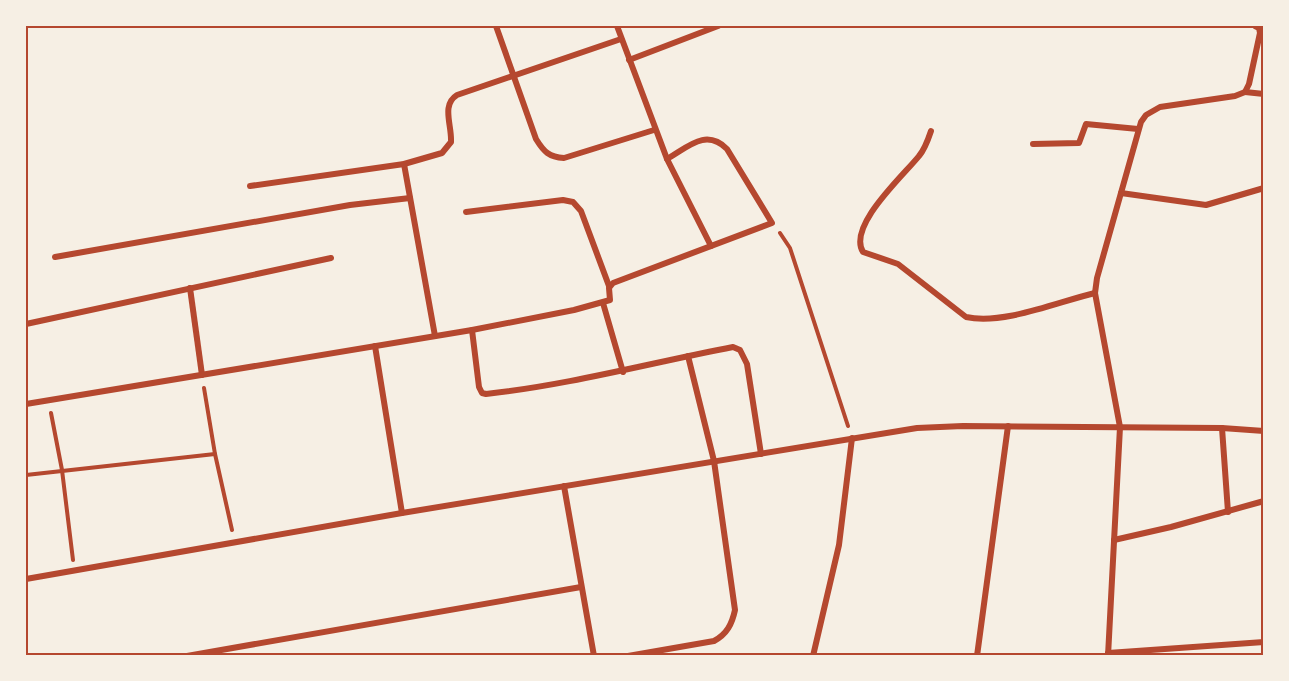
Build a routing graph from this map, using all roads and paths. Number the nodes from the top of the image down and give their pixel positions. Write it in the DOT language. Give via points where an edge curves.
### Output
graph roads {
  1 [pos="496,26"];
  2 [pos="617,26"];
  3 [pos="718,26"];
  4 [pos="1255,26"];
  5 [pos="621,39"];
  6 [pos="629,60"];
  7 [pos="514,74"];
  8 [pos="1245,92"];
  9 [pos="1263,93"];
  10 [pos="1138,129"];
  11 [pos="654,130"];
  12 [pos="931,131"];
  13 [pos="1033,144"];
  14 [pos="667,159"];
  15 [pos="404,164"];
  16 [pos="250,186"];
  17 [pos="1263,188"];
  18 [pos="1121,193"];
  19 [pos="410,198"];
  20 [pos="466,213"];
  21 [pos="772,223"];
  22 [pos="711,246"];
  23 [pos="55,257"];
  24 [pos="331,258"];
  25 [pos="609,286"];
  26 [pos="190,288"];
  27 [pos="1095,293"];
  28 [pos="603,303"];
  29 [pos="26,324"];
  30 [pos="472,330"];
  31 [pos="435,336"];
  32 [pos="375,346"];
  33 [pos="688,356"];
  34 [pos="623,372"];
  35 [pos="202,375"];
  36 [pos="48,400"];
  37 [pos="26,404"];
  38 [pos="1008,426"];
  39 [pos="1120,427"];
  40 [pos="1222,428"];
  41 [pos="1263,431"];
  42 [pos="852,438"];
  43 [pos="215,454"];
  44 [pos="760,454"];
  45 [pos="714,461"];
  46 [pos="62,470"];
  47 [pos="26,475"];
  48 [pos="564,486"];
  49 [pos="1263,501"];
  50 [pos="1228,512"];
  51 [pos="402,513"];
  52 [pos="1114,540"];
  53 [pos="235,543"];
  54 [pos="75,571"];
  55 [pos="26,579"];
  56 [pos="581,587"];
  57 [pos="1263,642"];
  58 [pos="1108,654"];
  59 [pos="189,655"];
  60 [pos="594,656"];
  61 [pos="628,656"];
  62 [pos="813,656"];
  63 [pos="977,656"];
  1 -- 7 [label="street"];
  2 -- 5 [label="street"];
  3 -- 6 [label="street"];
  4 -- 8 [label="street" via="1260,33"];
  5 -- 6 [label="street"];
  5 -- 7 [label="street"];
  6 -- 11 [label="street"];
  7 -- 11 [label="street" via="537,139 553,158"];
  7 -- 15 [label="street" via="452,98 448,106 451,134 447,148"];
  8 -- 9 [label="street"];
  8 -- 10 [label="street" via="1160,107 1146,115"];
  10 -- 13 [label="street" via="1086,124 1079,143"];
  10 -- 18 [label="street"];
  11 -- 14 [label="street"];
  12 -- 27 [label="street" via="925,149 867,219 859,245 863,252 898,264 966,317 979,320"];
  14 -- 21 [label="street" via="698,141 719,141 728,149"];
  14 -- 22 [label="street"];
  15 -- 16 [label="street"];
  15 -- 19 [label="street"];
  17 -- 18 [label="street" via="1206,205"];
  18 -- 27 [label="street"];
  19 -- 23 [label="street"];
  19 -- 31 [label="street"];
  20 -- 25 [label="street" via="563,200 573,202 581,211"];
  21 -- 22 [label="street"];
  21 -- 42 [label="path" via="790,248"];
  22 -- 25 [label="street"];
  24 -- 26 [label="street"];
  25 -- 28 [label="street" via="610,298"];
  26 -- 29 [label="street"];
  26 -- 35 [label="street"];
  27 -- 39 [label="street"];
  28 -- 30 [label="street"];
  28 -- 34 [label="street"];
  30 -- 31 [label="street"];
  30 -- 34 [label="street" via="478,387 482,393"];
  31 -- 32 [label="street"];
  32 -- 35 [label="street"];
  32 -- 51 [label="street"];
  33 -- 34 [label="street"];
  33 -- 44 [label="street" via="733,347 740,350 747,364"];
  33 -- 45 [label="street"];
  35 -- 36 [label="street"];
  35 -- 43 [label="path"];
  36 -- 37 [label="street"];
  36 -- 46 [label="path"];
  38 -- 39 [label="street"];
  38 -- 42 [label="street" via="917,428"];
  38 -- 63 [label="street"];
  39 -- 40 [label="street"];
  39 -- 52 [label="street"];
  40 -- 41 [label="street"];
  40 -- 50 [label="street"];
  42 -- 44 [label="street"];
  42 -- 62 [label="street" via="839,545"];
  43 -- 46 [label="path"];
  43 -- 53 [label="path"];
  44 -- 45 [label="street"];
  45 -- 48 [label="street"];
  45 -- 61 [label="street" via="735,610 733,620 723,636 714,641"];
  46 -- 47 [label="path"];
  46 -- 54 [label="path"];
  48 -- 51 [label="street"];
  48 -- 56 [label="street"];
  49 -- 50 [label="street"];
  50 -- 52 [label="street"];
  51 -- 53 [label="street"];
  52 -- 58 [label="street"];
  53 -- 54 [label="street"];
  54 -- 55 [label="street"];
  56 -- 59 [label="street"];
  56 -- 60 [label="street"];
  57 -- 58 [label="street"];
}
